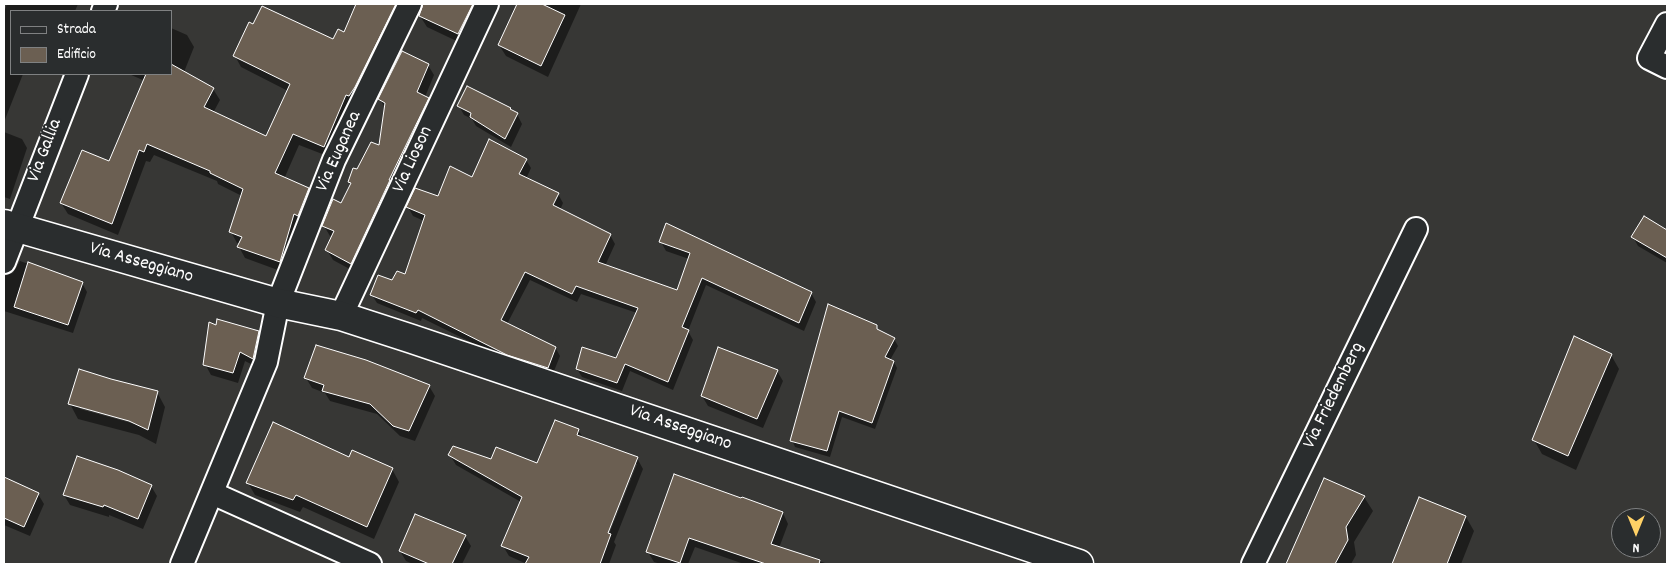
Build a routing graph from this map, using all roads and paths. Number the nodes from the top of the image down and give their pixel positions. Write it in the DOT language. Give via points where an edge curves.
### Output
graph roads {
  1 [pos="410,4"];
  2 [pos="488,4"];
  3 [pos="1667,24"];
  4 [pos="1667,68"];
  5 [pos="77,75"];
  6 [pos="10,226"];
  7 [pos="1416,229"];
  8 [pos="4,262"];
  9 [pos="278,303"];
  10 [pos="341,316"];
  11 [pos="212,493"];
  12 [pos="182,564"];
  13 [pos="370,564"];
  14 [pos="1080,564"];
  15 [pos="1253,564"];
  1 -- 9 [label="street, Via Euganea" via="334,160"];
  2 -- 10 [label="street, Via Lioson"];
  3 -- 4 [label="street" via="1649,58"];
  5 -- 6 [label="street, Via Gallia"];
  6 -- 8 [label="street, Via Gallia"];
  6 -- 9 [label="street, Via Asseggiano"];
  7 -- 15 [label="street, Via Friedemberg"];
  9 -- 10 [label="street, Via Asseggiano"];
  9 -- 11 [label="street" via="266,362"];
  10 -- 14 [label="street, Via Asseggiano"];
  11 -- 12 [label="street"];
  11 -- 13 [label="street"];
}
